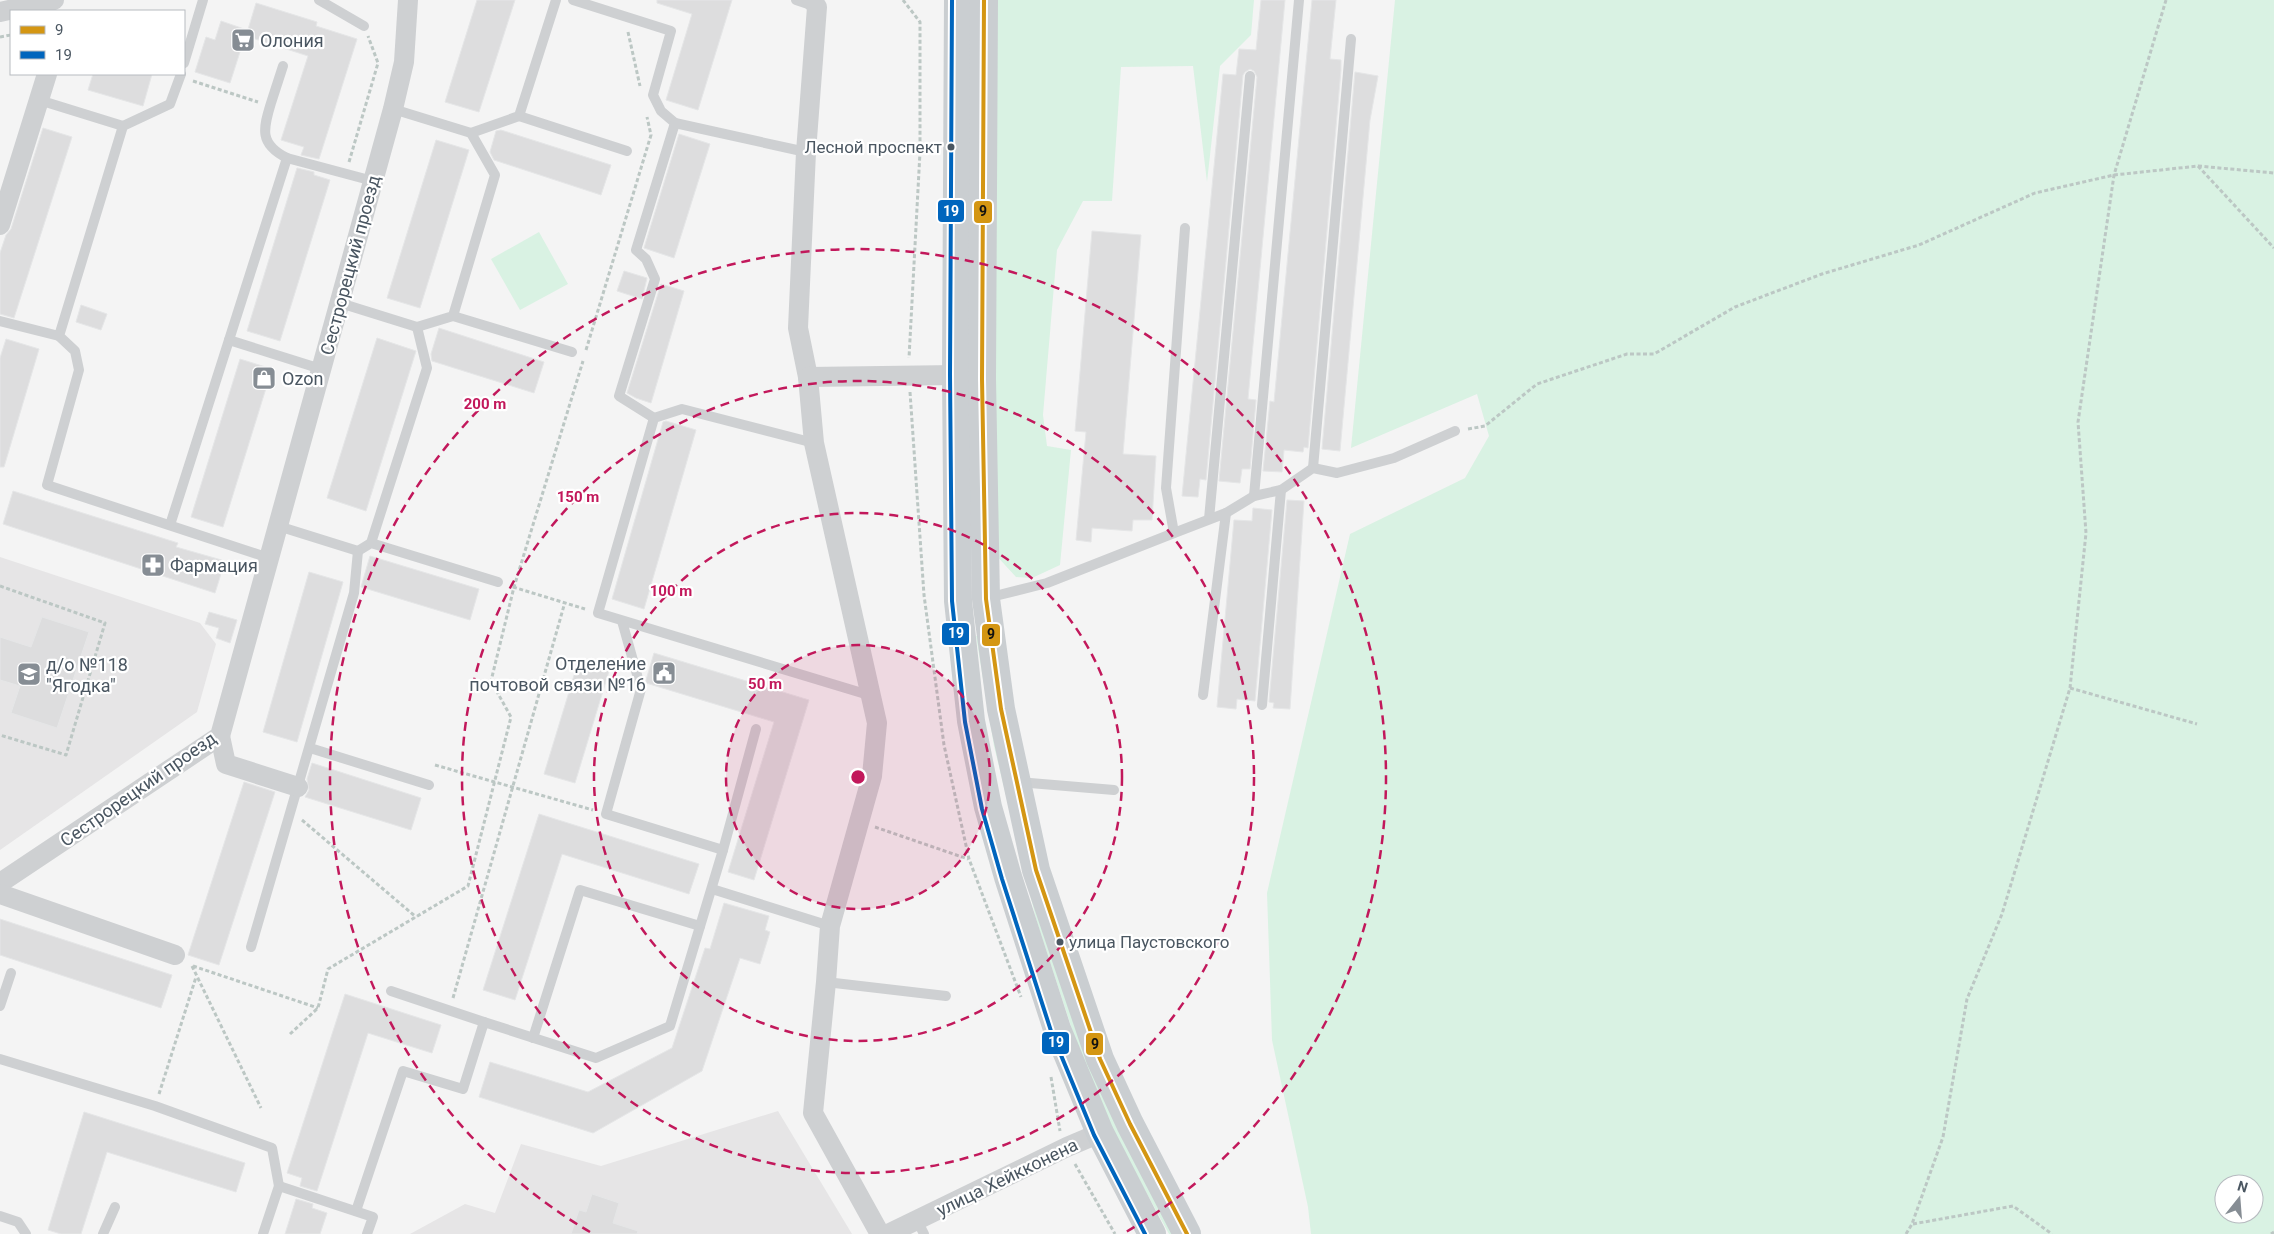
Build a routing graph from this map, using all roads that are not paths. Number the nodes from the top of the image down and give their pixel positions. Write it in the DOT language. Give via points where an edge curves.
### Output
graph roads {
  1 [pos="54,0"];
  2 [pos="203,0"];
  3 [pos="319,0"];
  4 [pos="408,0"];
  5 [pos="556,0"];
  6 [pos="573,0"];
  7 [pos="796,0"];
  8 [pos="958,0"];
  9 [pos="984,0"];
  10 [pos="1299,0"];
  11 [pos="814,3"];
  12 [pos="0,12"];
  13 [pos="364,26"];
  14 [pos="1351,39"];
  15 [pos="185,60"];
  16 [pos="283,66"];
  17 [pos="46,75"];
  18 [pos="180,75"];
  19 [pos="1250,76"];
  20 [pos="38,100"];
  21 [pos="394,109"];
  22 [pos="519,116"];
  23 [pos="675,123"];
  24 [pos="123,126"];
  25 [pos="471,133"];
  26 [pos="627,151"];
  27 [pos="806,152"];
  28 [pos="287,158"];
  29 [pos="373,181"];
  30 [pos="0,225"];
  31 [pos="1186,228"];
  32 [pos="340,303"];
  33 [pos="453,316"];
  34 [pos="0,321"];
  35 [pos="418,326"];
  36 [pos="59,336"];
  37 [pos="229,340"];
  38 [pos="572,352"];
  39 [pos="321,369"];
  40 [pos="956,375"];
  41 [pos="808,377"];
  42 [pos="654,418"];
  43 [pos="1455,431"];
  44 [pos="814,443"];
  45 [pos="1313,468"];
  46 [pos="1281,490"];
  47 [pos="1254,496"];
  48 [pos="1226,513"];
  49 [pos="1209,519"];
  50 [pos="170,525"];
  51 [pos="278,526"];
  52 [pos="1174,533"];
  53 [pos="371,543"];
  54 [pos="358,551"];
  55 [pos="269,558"];
  56 [pos="498,582"];
  57 [pos="986,599"];
  58 [pos="958,601"];
  59 [pos="622,621"];
  60 [pos="1203,695"];
  61 [pos="872,696"];
  62 [pos="1262,705"];
  63 [pos="756,729"];
  64 [pos="220,736"];
  65 [pos="310,748"];
  66 [pos="1018,782"];
  67 [pos="430,785"];
  68 [pos="298,787"];
  69 [pos="1114,790"];
  70 [pos="724,850"];
  71 [pos="0,883"];
  72 [pos="712,889"];
  73 [pos="0,894"];
  74 [pos="700,926"];
  75 [pos="830,926"];
  76 [pos="251,947"];
  77 [pos="175,955"];
  78 [pos="11,973"];
  79 [pos="826,982"];
  80 [pos="391,991"];
  81 [pos="946,996"];
  82 [pos="0,1006"];
  83 [pos="484,1022"];
  84 [pos="533,1038"];
  85 [pos="0,1059"];
  86 [pos="1100,1133"];
  87 [pos="279,1186"];
  88 [pos="115,1207"];
  89 [pos="356,1211"];
  90 [pos="0,1216"];
  91 [pos="921,1227"];
  92 [pos="26,1234"];
  93 [pos="103,1234"];
  94 [pos="263,1234"];
  95 [pos="367,1234"];
  96 [pos="880,1234"];
  97 [pos="888,1234"];
  98 [pos="1152,1234"];
  99 [pos="1187,1234"];
  1 -- 12 [label="street"];
  2 -- 15 [label="lane"];
  3 -- 13 [label="lane"];
  4 -- 21 [label="street, Сестрорецкий проезд" via="404,62"];
  5 -- 22 [label="lane"];
  6 -- 23 [label="lane" via="671,31 653,95 661,111"];
  7 -- 11 [label="lane"];
  8 -- 40 [label="main road"];
  9 -- 57 [label="main road" via="982,379"];
  10 -- 47 [label="lane"];
  11 -- 27 [label="street"];
  14 -- 45 [label="lane"];
  16 -- 28 [label="lane" via="264,127 276,152"];
  17 -- 20 [label="street"];
  18 -- 24 [label="lane" via="170,104"];
  19 -- 49 [label="lane"];
  20 -- 24 [label="lane"];
  20 -- 30 [label="street"];
  21 -- 25 [label="lane"];
  21 -- 29 [label="street, Сестрорецкий проезд"];
  22 -- 25 [label="lane"];
  22 -- 26 [label="lane"];
  23 -- 27 [label="lane"];
  23 -- 42 [label="lane" via="636,250 646,260 655,279 619,396"];
  24 -- 36 [label="lane"];
  25 -- 33 [label="lane" via="495,175"];
  27 -- 41 [label="street" via="798,328"];
  28 -- 29 [label="lane"];
  28 -- 37 [label="lane"];
  29 -- 32 [label="street, Сестрорецкий проезд"];
  31 -- 52 [label="lane" via="1166,488"];
  32 -- 35 [label="lane"];
  32 -- 39 [label="street, Сестрорецкий проезд"];
  33 -- 35 [label="lane"];
  33 -- 38 [label="lane"];
  34 -- 36 [label="lane"];
  35 -- 53 [label="lane" via="427,368"];
  36 -- 50 [label="lane" via="75,351 79,370 47,484"];
  37 -- 39 [label="lane"];
  37 -- 50 [label="lane"];
  39 -- 51 [label="street, Сестрорецкий проезд"];
  40 -- 41 [label="street"];
  40 -- 58 [label="main road"];
  41 -- 44 [label="street"];
  42 -- 44 [label="lane" via="682,409"];
  42 -- 59 [label="lane" via="598,613"];
  43 -- 45 [label="lane" via="1394,458 1337,473"];
  44 -- 61 [label="street"];
  45 -- 46 [label="lane"];
  46 -- 47 [label="lane"];
  46 -- 62 [label="lane"];
  47 -- 48 [label="lane"];
  48 -- 49 [label="lane"];
  48 -- 60 [label="lane"];
  49 -- 52 [label="lane"];
  50 -- 55 [label="lane"];
  51 -- 54 [label="lane"];
  51 -- 55 [label="street, Сестрорецкий проезд"];
  52 -- 57 [label="lane" via="1047,583"];
  53 -- 54 [label="lane"];
  53 -- 56 [label="lane"];
  54 -- 65 [label="lane" via="354,593"];
  55 -- 64 [label="street, Сестрорецкий проезд"];
  57 -- 58 [label="main road"];
  57 -- 66 [label="main road" via="1001,709"];
  58 -- 86 [label="main road" via="971,721 988,807 1056,1029"];
  59 -- 61 [label="lane"];
  59 -- 70 [label="lane" via="641,689 606,814"];
  61 -- 75 [label="street" via="877,723 872,776"];
  63 -- 70 [label="lane"];
  64 -- 68 [label="street" via="226,764"];
  64 -- 71 [label="street, Сестрорецкий проезд"];
  65 -- 67 [label="lane"];
  65 -- 68 [label="lane"];
  66 -- 69 [label="lane"];
  66 -- 99 [label="main road" via="1036,870 1100,1059"];
  68 -- 76 [label="lane"];
  70 -- 72 [label="lane"];
  72 -- 74 [label="lane"];
  72 -- 75 [label="lane"];
  73 -- 77 [label="street"];
  74 -- 84 [label="lane" via="670,1026 596,1058"];
  74 -- 84 [label="lane" via="580,890"];
  75 -- 79 [label="street"];
  78 -- 82 [label="lane"];
  79 -- 81 [label="lane"];
  79 -- 96 [label="street" via="813,1112"];
  80 -- 83 [label="lane"];
  83 -- 84 [label="lane"];
  83 -- 89 [label="lane" via="463,1089 403,1071"];
  85 -- 87 [label="lane" via="155,1106 272,1148"];
  86 -- 91 [label="street, улица Хейкконена"];
  86 -- 98 [label="main road"];
  87 -- 89 [label="lane"];
  87 -- 94 [label="lane"];
  88 -- 93 [label="lane"];
  89 -- 95 [label="lane" via="373,1217"];
  90 -- 92 [label="lane" via="18,1222"];
  91 -- 97 [label="street, улица Хейкконена"];
}
